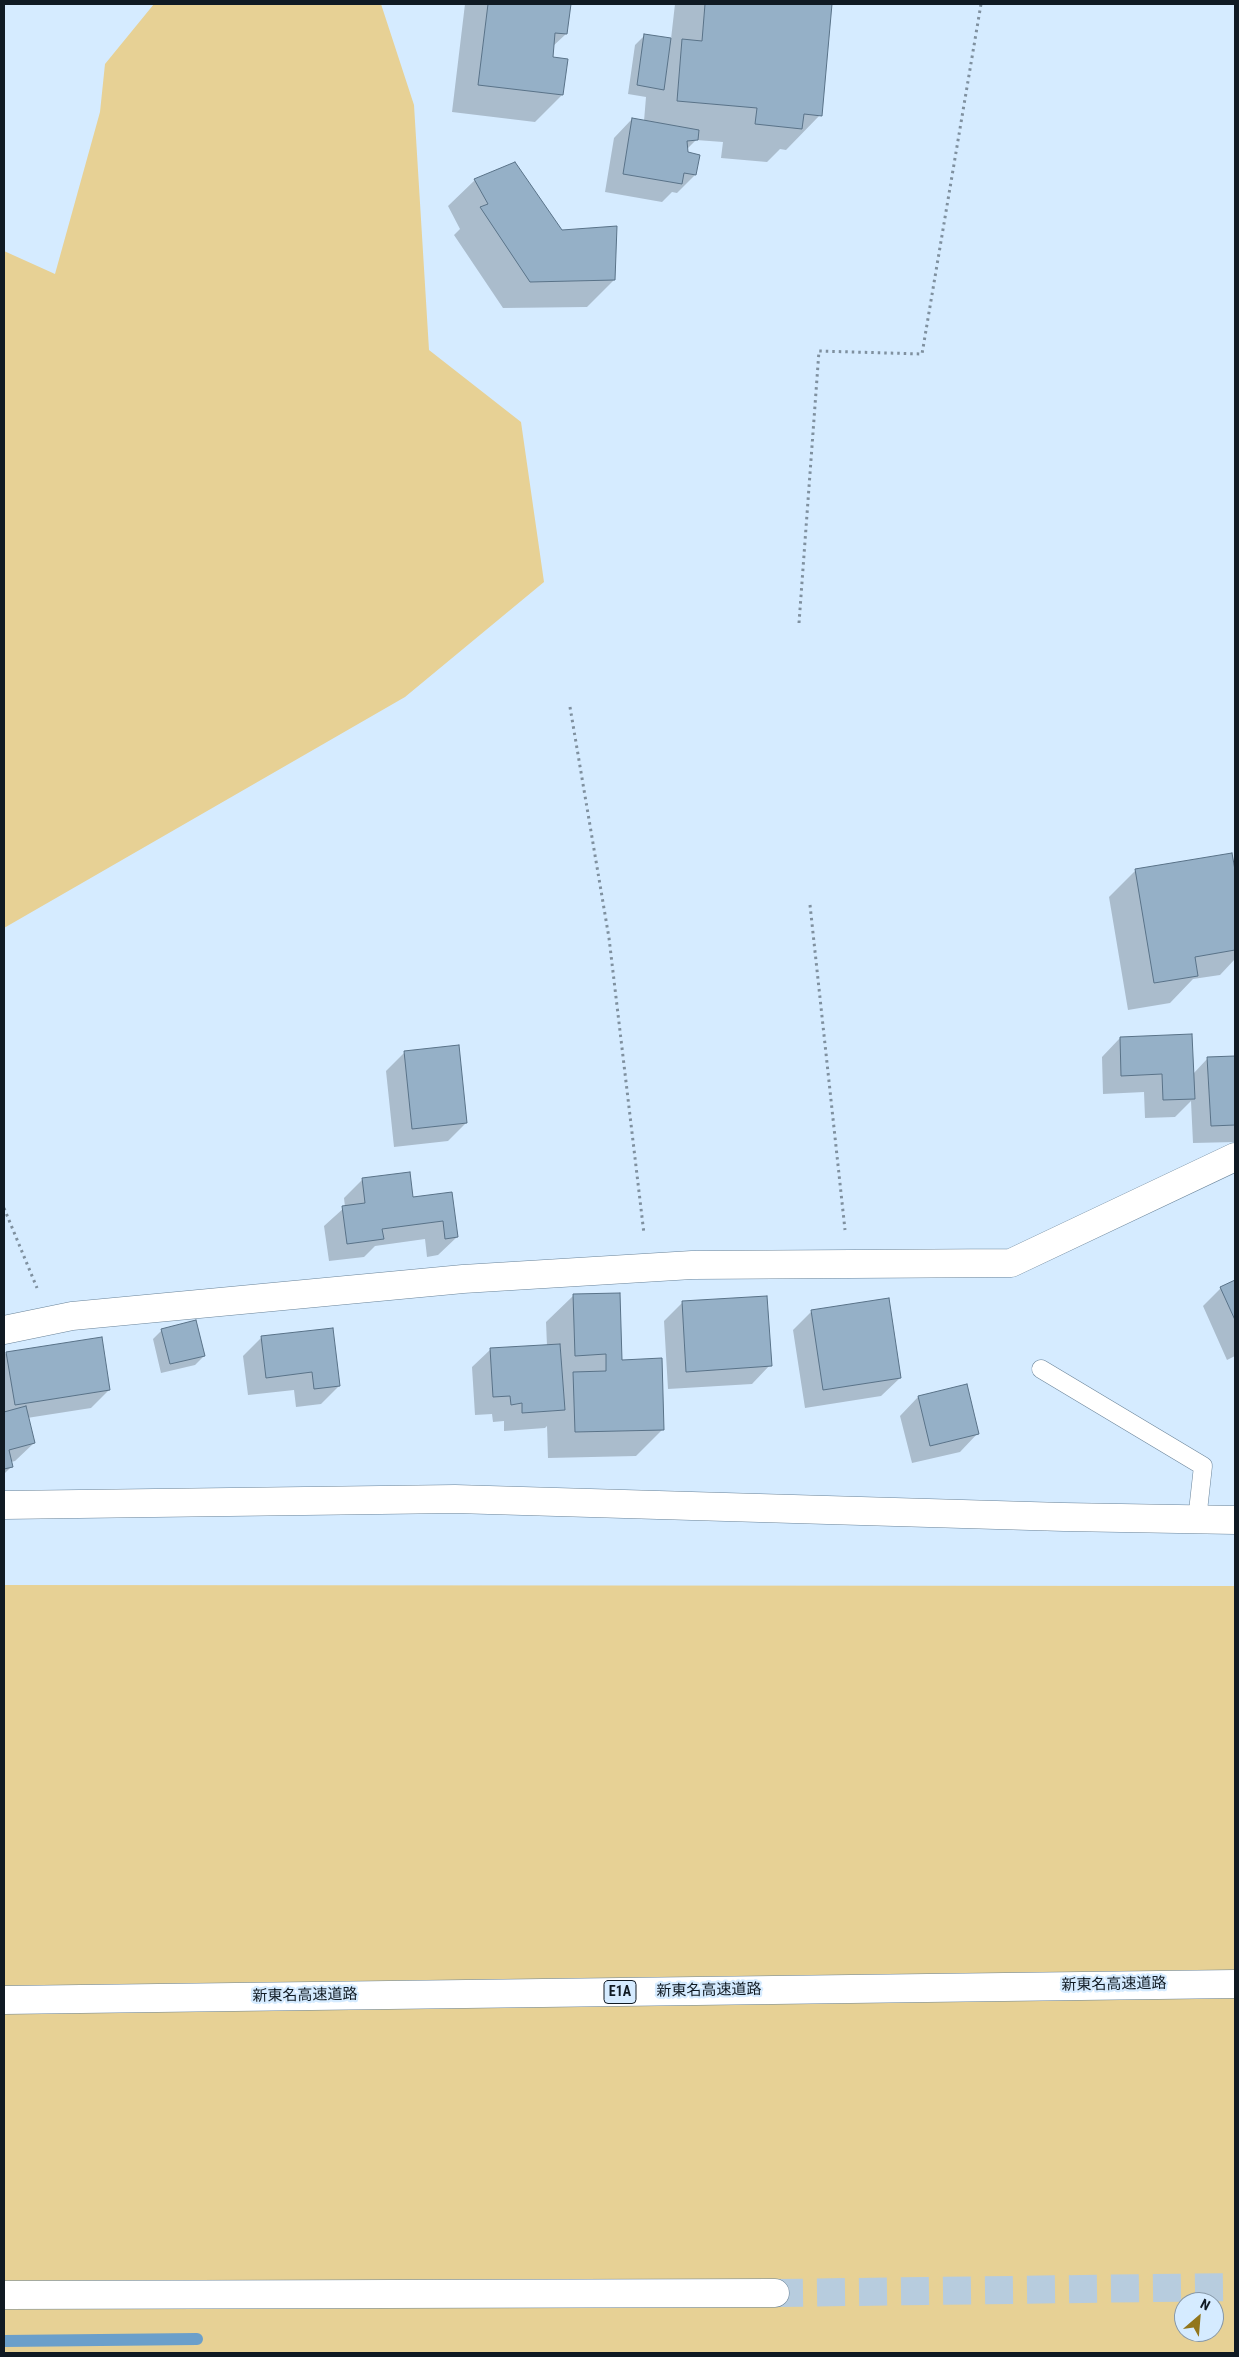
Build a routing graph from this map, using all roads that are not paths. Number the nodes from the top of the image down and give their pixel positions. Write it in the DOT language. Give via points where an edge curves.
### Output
graph roads {
  1 [pos="1235,1157"];
  2 [pos="4,1330"];
  3 [pos="1041,1369"];
  4 [pos="4,1505"];
  5 [pos="1197,1520"];
  6 [pos="1235,1520"];
  7 [pos="1235,1984"];
  8 [pos="4,2000"];
  9 [pos="775,2293"];
  10 [pos="4,2295"];
  1 -- 2 [label="main road" via="1011,1263 692,1265 463,1279 82,1315"];
  3 -- 5 [label="lane" via="1203,1466"];
  4 -- 5 [label="main road" via="455,1499"];
  5 -- 6 [label="main road"];
  7 -- 8 [label="main road, 新東名高速道路 / E1A"];
  9 -- 10 [label="main road"];
}
